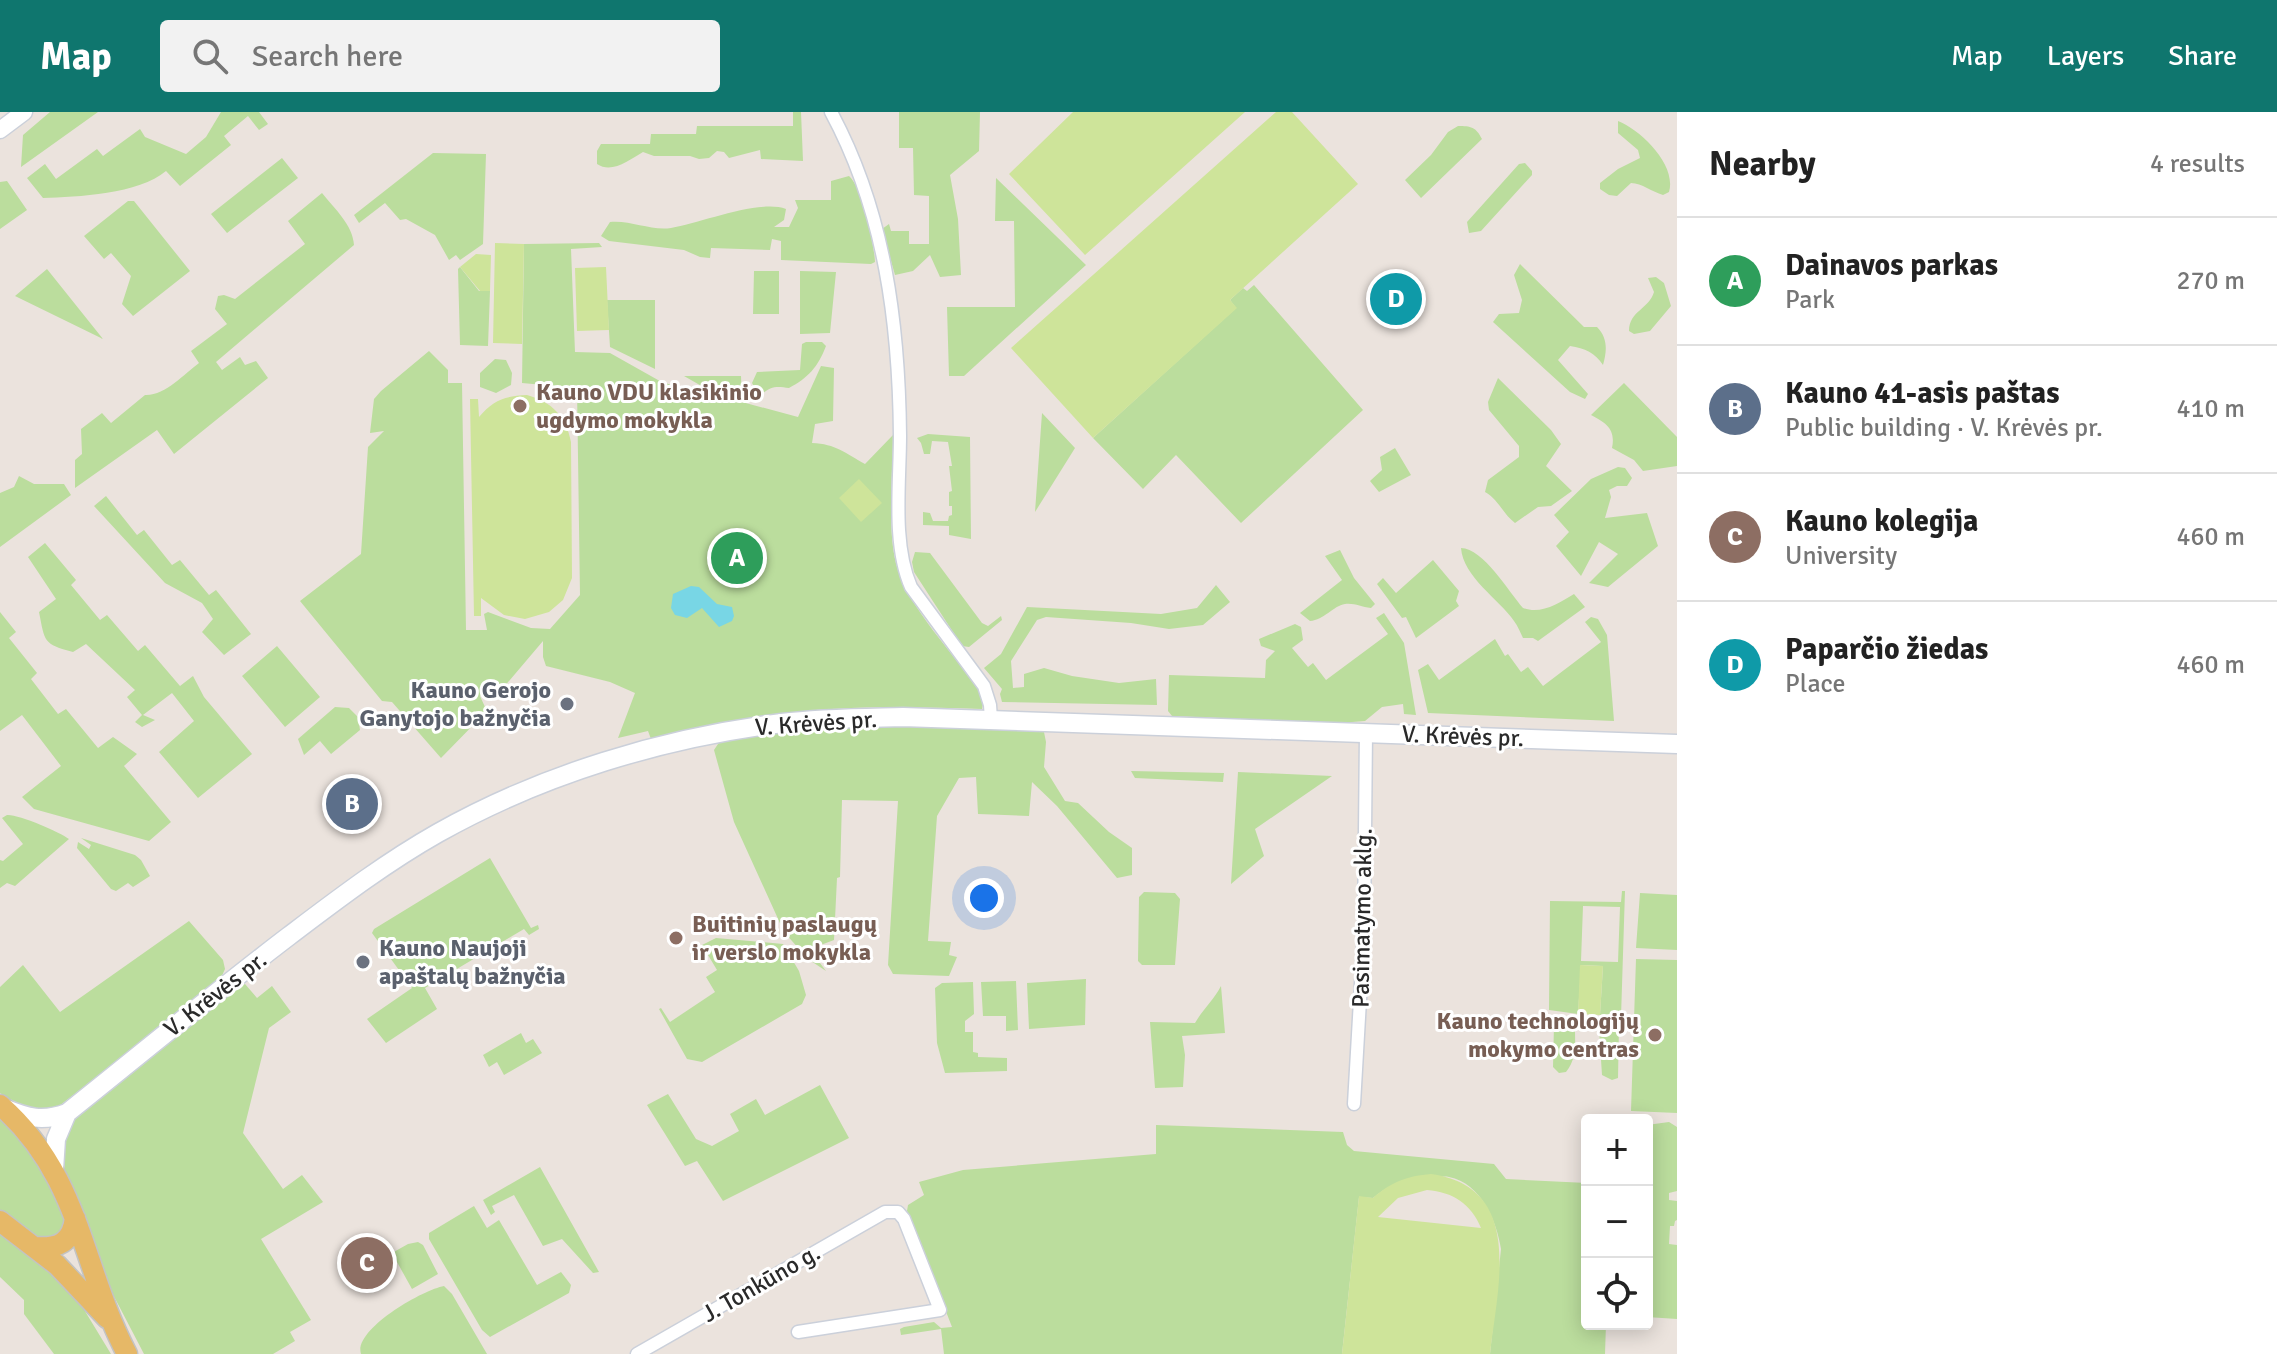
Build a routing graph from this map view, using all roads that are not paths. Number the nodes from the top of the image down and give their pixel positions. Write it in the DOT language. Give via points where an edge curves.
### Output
graph roads {
  1 [pos="24,112"];
  2 [pos="831,112"];
  3 [pos="0,130"];
  4 [pos="991,719"];
  5 [pos="1366,732"];
  6 [pos="1677,744"];
  7 [pos="1354,1104"];
  8 [pos="2,1107"];
  9 [pos="67,1113"];
  10 [pos="54,1170"];
  11 [pos="75,1218"];
  12 [pos="0,1221"];
  13 [pos="34,1247"];
  14 [pos="110,1321"];
  15 [pos="798,1332"];
  16 [pos="127,1354"];
  17 [pos="637,1354"];
  1 -- 3 [label="street"];
  2 -- 4 [label="street" via="855,160 889,283 898,376 904,572 984,686"];
  4 -- 5 [label="main road, V. Krėvės pr."];
  4 -- 9 [label="main road, V. Krėvės pr." via="828,719 743,728 622,756 539,785 439,833 367,877"];
  5 -- 6 [label="main road, V. Krėvės pr."];
  5 -- 7 [label="street, Pasimatymo aklg." via="1364,931"];
  8 -- 9 [label="main road" via="44,1120"];
  8 -- 10 [label="main road"];
  9 -- 10 [label="main road" via="56,1139"];
  10 -- 11 [label="main road"];
  11 -- 13 [label="main road" via="74,1229 61,1245"];
  11 -- 14 [label="main road"];
  12 -- 13 [label="main road"];
  13 -- 14 [label="main road"];
  14 -- 16 [label="main road"];
  15 -- 17 [label="street, J. Tonkūno g." via="940,1310 898,1212 885,1212"];
}
